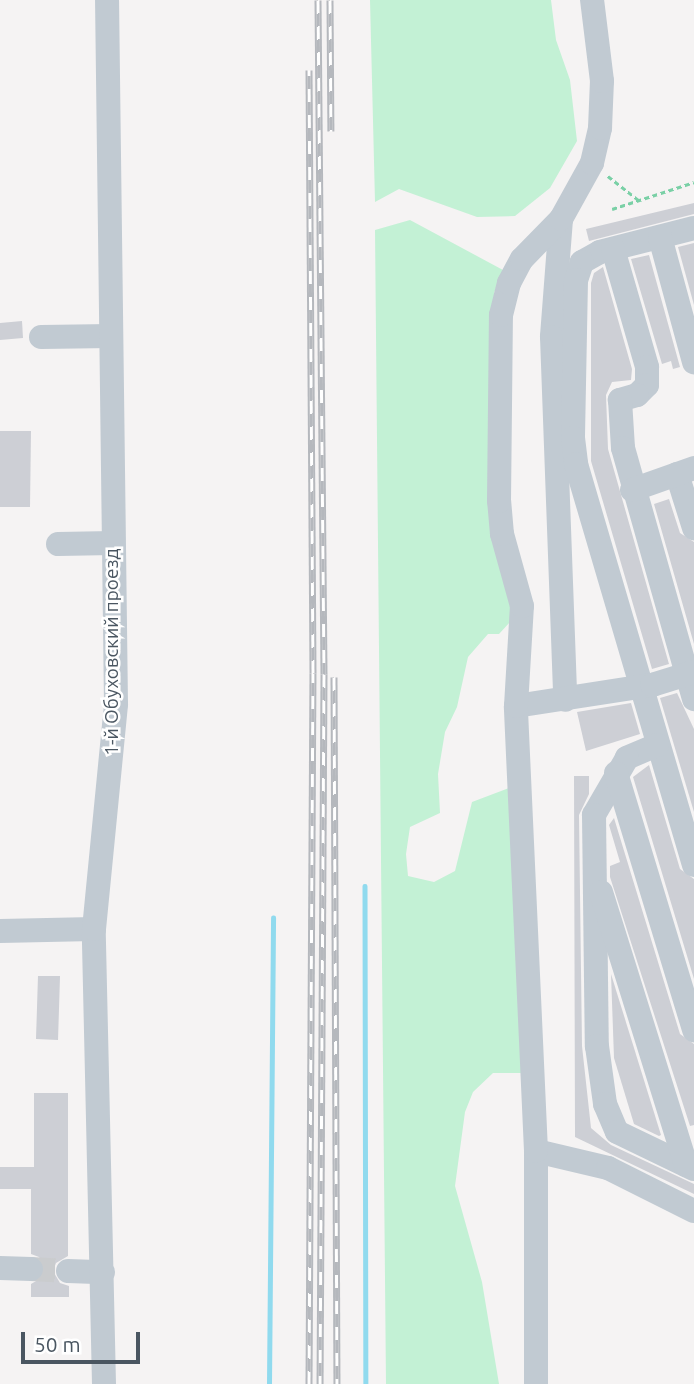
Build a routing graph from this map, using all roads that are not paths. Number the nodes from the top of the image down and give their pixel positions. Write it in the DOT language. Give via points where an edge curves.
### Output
graph roads {
  1 [pos="107,0"];
  2 [pos="592,0"];
  3 [pos="561,219"];
  4 [pos="694,229"];
  5 [pos="660,237"];
  6 [pos="613,249"];
  7 [pos="41,337"];
  8 [pos="111,337"];
  9 [pos="694,362"];
  10 [pos="685,471"];
  11 [pos="632,490"];
  12 [pos="694,528"];
  13 [pos="113,543"];
  14 [pos="58,544"];
  15 [pos="690,673"];
  16 [pos="643,687"];
  17 [pos="694,699"];
  18 [pos="565,700"];
  19 [pos="516,706"];
  20 [pos="657,745"];
  21 [pos="616,773"];
  22 [pos="694,865"];
  23 [pos="594,875"];
  24 [pos="94,929"];
  25 [pos="0,931"];
  26 [pos="694,1030"];
  27 [pos="536,1151"];
  28 [pos="690,1167"];
  29 [pos="694,1211"];
  30 [pos="0,1268"];
  31 [pos="31,1269"];
  32 [pos="68,1271"];
  33 [pos="103,1272"];
  34 [pos="104,1384"];
  35 [pos="536,1384"];
  1 -- 8 [label="street, 1-й Обуховский проезд"];
  2 -- 3 [label="street" via="602,81 600,128 589,168"];
  3 -- 18 [label="street" via="552,337"];
  3 -- 19 [label="street" via="522,259 509,283 501,315 499,500 502,534 522,607"];
  4 -- 5 [label="street"];
  5 -- 6 [label="street"];
  5 -- 9 [label="street"];
  6 -- 11 [label="street" via="647,367 647,385 637,395 620,400"];
  6 -- 16 [label="street" via="582,262 576,280 573,438 576,464"];
  7 -- 8 [label="street"];
  8 -- 13 [label="street, 1-й Обуховский проезд"];
  10 -- 11 [label="street"];
  10 -- 12 [label="street"];
  11 -- 15 [label="street"];
  13 -- 14 [label="street"];
  13 -- 24 [label="street, 1-й Обуховский проезд" via="116,704"];
  15 -- 16 [label="street"];
  15 -- 17 [label="street"];
  16 -- 18 [label="street"];
  16 -- 20 [label="street"];
  18 -- 19 [label="street"];
  19 -- 27 [label="street"];
  20 -- 21 [label="street" via="627,758"];
  20 -- 22 [label="street"];
  21 -- 23 [label="street" via="594,815"];
  21 -- 26 [label="street"];
  23 -- 28 [label="street"];
  23 -- 28 [label="street" via="597,1046 606,1104 617,1132"];
  24 -- 25 [label="street"];
  24 -- 33 [label="street, 1-й Обуховский проезд"];
  27 -- 29 [label="street" via="608,1168"];
  27 -- 35 [label="street"];
  30 -- 31 [label="street"];
  32 -- 33 [label="street"];
  33 -- 34 [label="street, 1-й Обуховский проезд"];
}
